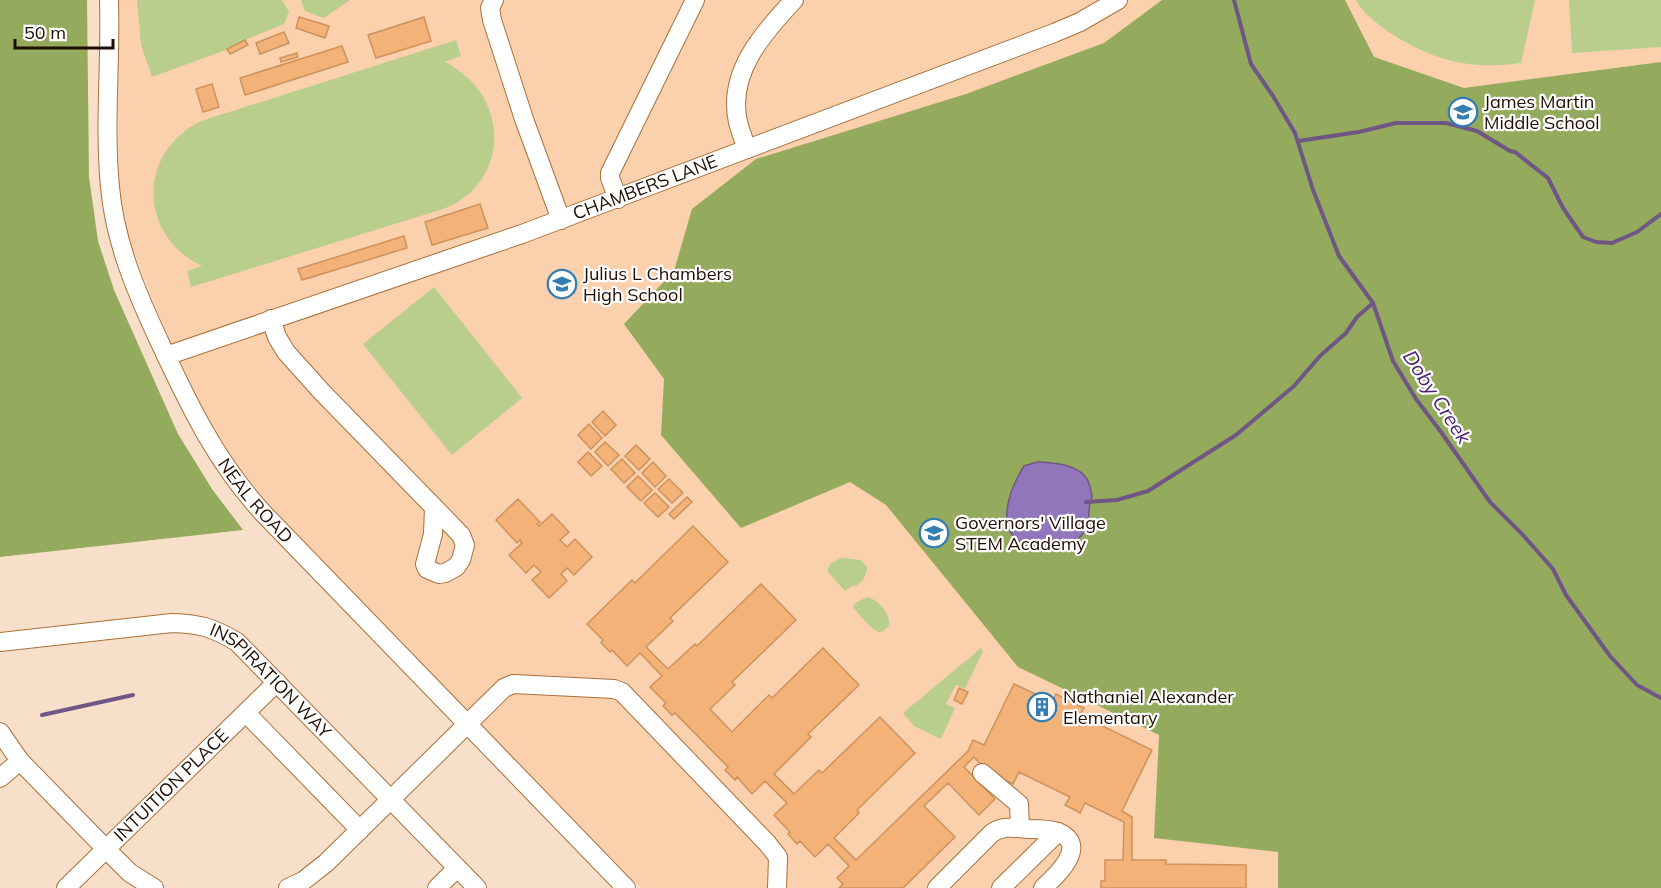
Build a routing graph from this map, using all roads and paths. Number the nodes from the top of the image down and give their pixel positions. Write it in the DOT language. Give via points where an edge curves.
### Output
graph roads {
  1 [pos="108,0"];
  2 [pos="494,0"];
  3 [pos="695,0"];
  4 [pos="794,0"];
  5 [pos="1119,0"];
  6 [pos="747,149"];
  7 [pos="618,199"];
  8 [pos="561,220"];
  9 [pos="271,319"];
  10 [pos="166,356"];
  11 [pos="434,507"];
  12 [pos="0,642"];
  13 [pos="277,682"];
  14 [pos="246,712"];
  15 [pos="467,725"];
  16 [pos="0,732"];
  17 [pos="20,761"];
  18 [pos="982,774"];
  19 [pos="0,778"];
  20 [pos="391,799"];
  21 [pos="1020,828"];
  22 [pos="360,830"];
  23 [pos="1058,832"];
  24 [pos="106,849"];
  25 [pos="457,868"];
  26 [pos="66,888"];
  27 [pos="154,888"];
  28 [pos="288,888"];
  29 [pos="436,888"];
  30 [pos="477,888"];
  31 [pos="626,888"];
  32 [pos="777,888"];
  33 [pos="937,888"];
  34 [pos="1001,888"];
  35 [pos="1043,888"];
  1 -- 10 [label="street, NEAL ROAD" via="108,150 114,218 128,268"];
  2 -- 8 [label="street" via="490,8 492,20"];
  3 -- 7 [label="street" via="610,172"];
  4 -- 6 [label="street" via="759,41 740,75 736,106"];
  5 -- 6 [label="street, CHAMBERS LANE" via="1054,33"];
  6 -- 7 [label="street, CHAMBERS LANE"];
  7 -- 8 [label="street, CHAMBERS LANE"];
  8 -- 9 [label="street, CHAMBERS LANE"];
  9 -- 10 [label="street, CHAMBERS LANE"];
  9 -- 11 [label="street" via="286,352"];
  10 -- 15 [label="street, NEAL ROAD" via="205,435 252,502"];
  12 -- 13 [label="street, INSPIRATION WAY" via="172,623 195,624 217,630 237,642"];
  13 -- 14 [label="street, INTUITION PLACE"];
  13 -- 20 [label="street, INSPIRATION WAY"];
  14 -- 22 [label="street"];
  14 -- 24 [label="street, INTUITION PLACE"];
  15 -- 20 [label="street"];
  15 -- 31 [label="street, NEAL ROAD"];
  15 -- 32 [label="street" via="504,688 513,684 618,690 772,848 778,857"];
  16 -- 17 [label="street"];
  17 -- 19 [label="street"];
  17 -- 24 [label="street"];
  18 -- 21 [label="street" via="1019,804"];
  20 -- 22 [label="street"];
  20 -- 25 [label="street, INSPIRATION WAY"];
  21 -- 23 [label="street"];
  21 -- 33 [label="street" via="1001,828 992,833"];
  22 -- 28 [label="street" via="319,869"];
  23 -- 34 [label="street"];
  23 -- 35 [label="street" via="1070,843 1071,853 1062,870"];
  24 -- 26 [label="street, INTUITION PLACE"];
  24 -- 27 [label="street" via="130,873"];
  25 -- 29 [label="street"];
  25 -- 30 [label="street, INSPIRATION WAY"];
}
